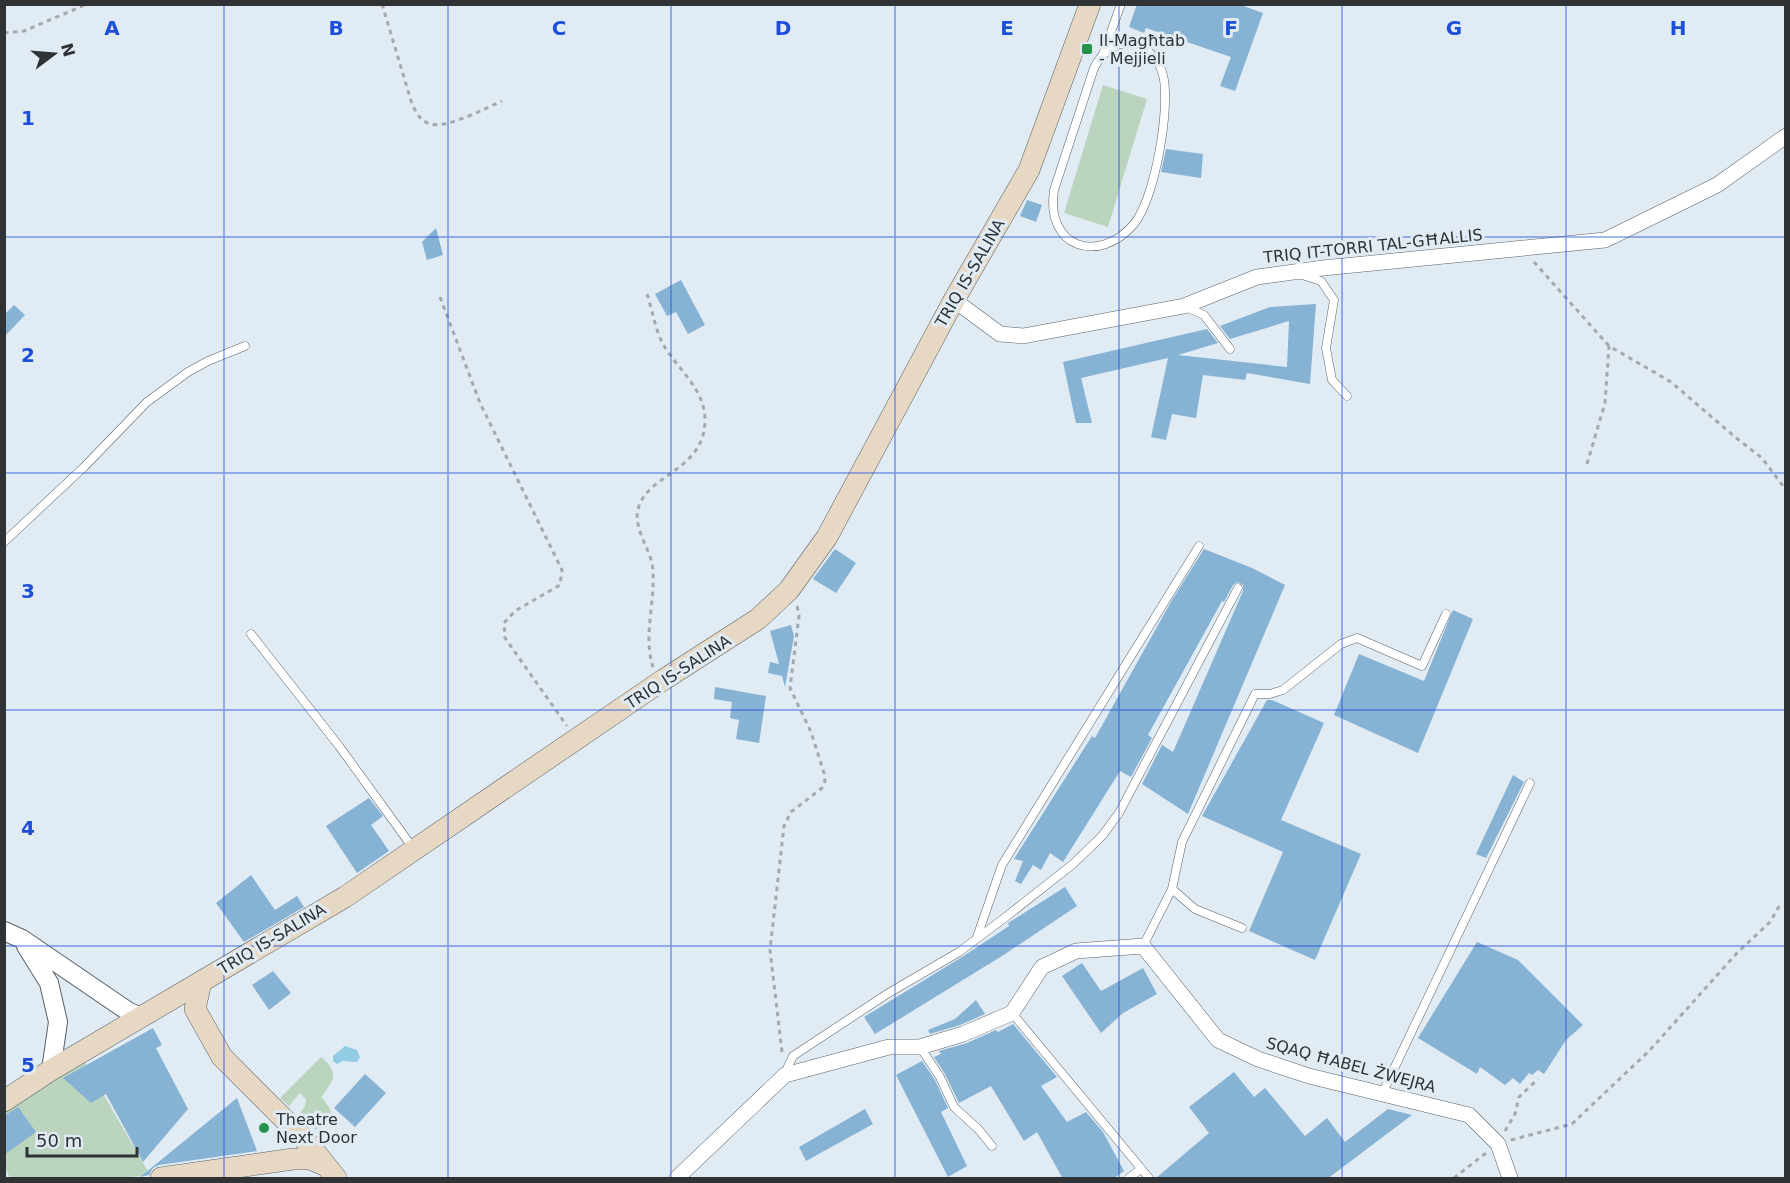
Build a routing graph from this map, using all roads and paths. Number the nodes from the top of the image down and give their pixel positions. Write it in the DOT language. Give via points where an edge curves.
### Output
graph roads {
  1 [pos="87,4"];
  2 [pos="382,4"];
  3 [pos="1090,4"];
  4 [pos="1121,4"];
  5 [pos="4,33"];
  6 [pos="1103,54"];
  7 [pos="502,101"];
  8 [pos="1785,136"];
  9 [pos="1522,249"];
  10 [pos="1292,272"];
  11 [pos="647,294"];
  12 [pos="440,297"];
  13 [pos="954,300"];
  14 [pos="1184,306"];
  15 [pos="245,346"];
  16 [pos="1609,346"];
  17 [pos="1230,349"];
  18 [pos="1347,396"];
  19 [pos="1587,464"];
  20 [pos="1785,490"];
  21 [pos="4,542"];
  22 [pos="1199,546"];
  23 [pos="1238,588"];
  24 [pos="789,590"];
  25 [pos="1446,614"];
  26 [pos="251,634"];
  27 [pos="663,680"];
  28 [pos="576,740"];
  29 [pos="1530,783"];
  30 [pos="414,850"];
  31 [pos="1172,890"];
  32 [pos="1781,903"];
  33 [pos="1242,928"];
  34 [pos="4,931"];
  35 [pos="22,939"];
  36 [pos="977,939"];
  37 [pos="1143,946"];
  38 [pos="201,982"];
  39 [pos="166,1002"];
  40 [pos="195,1009"];
  41 [pos="1012,1013"];
  42 [pos="141,1017"];
  43 [pos="920,1047"];
  44 [pos="51,1070"];
  45 [pos="785,1075"];
  46 [pos="1538,1079"];
  47 [pos="1382,1094"];
  48 [pos="4,1101"];
  49 [pos="1498,1144"];
  50 [pos="992,1146"];
  51 [pos="1142,1169"];
  52 [pos="331,1172"];
  53 [pos="161,1179"];
  54 [pos="677,1179"];
  55 [pos="1129,1179"];
  56 [pos="1149,1179"];
  57 [pos="1454,1179"];
  58 [pos="1510,1179"];
  1 -- 5 [label="path" via="24,32"];
  2 -- 7 [label="path" via="412,104 422,120 430,124 449,122"];
  3 -- 13 [label="main road, TRIQ IS-SALINA" via="1029,170"];
  4 -- 6 [label="lane"];
  6 -- 6 [label="lane" via="1094,68 1053,200 1054,217 1061,232 1072,243 1086,246 1118,237 1143,211 1166,107 1163,75 1145,49 1128,42"];
  8 -- 9 [label="street, TRIQ IT-TORRI TAL-GĦALLIS" via="1717,185 1605,240"];
  9 -- 10 [label="street, TRIQ IT-TORRI TAL-GĦALLIS"];
  9 -- 16 [label="path"];
  10 -- 14 [label="street, TRIQ IT-TORRI TAL-GĦALLIS" via="1257,277"];
  10 -- 18 [label="lane" via="1321,281 1334,300 1326,348 1332,380"];
  11 -- 27 [label="path" via="662,342 695,387 705,422 687,462 645,495 636,521 653,570 648,637 652,666"];
  12 -- 28 [label="path" via="480,403 562,570 560,585 515,611 504,623 505,638"];
  13 -- 14 [label="street, TRIQ IT-TORRI TAL-GĦALLIS" via="1000,334 1023,336"];
  13 -- 24 [label="main road, TRIQ IS-SALINA" via="827,537"];
  14 -- 17 [label="lane" via="1204,315"];
  15 -- 21 [label="lane" via="208,361 147,402"];
  16 -- 19 [label="path" via="1605,403"];
  16 -- 20 [label="path" via="1671,382 1762,458"];
  22 -- 36 [label="lane" via="1002,865"];
  23 -- 36 [label="lane" via="1119,813 1102,836 1073,864"];
  24 -- 27 [label="main road, TRIQ IS-SALINA" via="759,619"];
  24 -- 45 [label="path" via="799,616 790,688 811,732 825,781 822,788 791,812 784,826 770,950"];
  25 -- 31 [label="lane" via="1422,666 1357,638 1341,644 1283,690 1255,694 1182,842"];
  26 -- 30 [label="lane"];
  27 -- 28 [label="main road, TRIQ IS-SALINA"];
  28 -- 30 [label="main road, TRIQ IS-SALINA"];
  29 -- 47 [label="lane"];
  30 -- 38 [label="main road, TRIQ IS-SALINA" via="345,897"];
  31 -- 33 [label="lane" via="1195,909"];
  31 -- 37 [label="lane"];
  32 -- 49 [label="path" via="1770,922 1737,952 1650,1050 1572,1124"];
  34 -- 35 [label="street"];
  35 -- 42 [label="street"];
  35 -- 44 [label="street" via="49,983 58,1022"];
  36 -- 45 [label="lane" via="793,1056"];
  37 -- 41 [label="street" via="1076,951 1042,967"];
  37 -- 47 [label="street, SQAQ ĦABEL ŻWEJRA" via="1218,1040 1258,1059"];
  38 -- 39 [label="main road, TRIQ IS-SALINA"];
  38 -- 40 [label="main road"];
  39 -- 40 [label="main road"];
  39 -- 42 [label="main road, TRIQ IS-SALINA"];
  40 -- 52 [label="main road" via="222,1057 308,1143"];
  41 -- 43 [label="street"];
  41 -- 51 [label="lane"];
  42 -- 44 [label="main road, TRIQ IS-SALINA"];
  43 -- 45 [label="street" via="889,1047"];
  43 -- 50 [label="lane" via="954,1107"];
  44 -- 48 [label="main road, TRIQ IS-SALINA"];
  45 -- 54 [label="street"];
  46 -- 49 [label="path" via="1519,1097 1515,1114"];
  47 -- 49 [label="street, SQAQ ĦABEL ŻWEJRA" via="1468,1115"];
  49 -- 57 [label="path"];
  49 -- 58 [label="street"];
  51 -- 55 [label="lane"];
  51 -- 56 [label="lane"];
  52 -- 53 [label="main road" via="310,1159 293,1159"];
}
